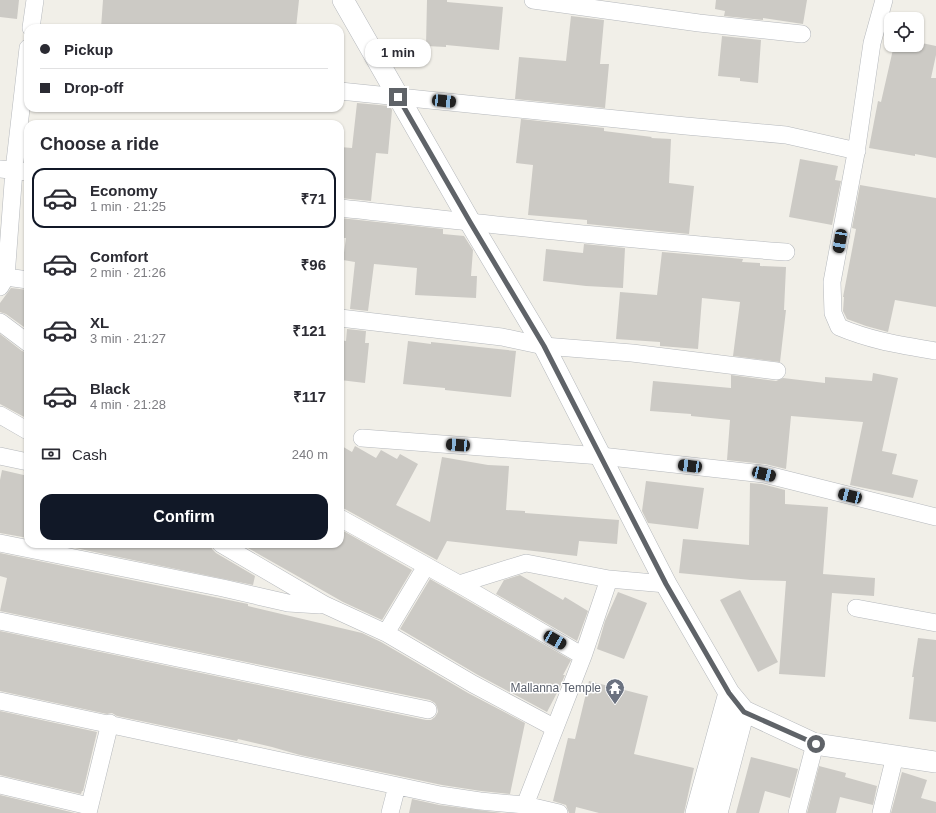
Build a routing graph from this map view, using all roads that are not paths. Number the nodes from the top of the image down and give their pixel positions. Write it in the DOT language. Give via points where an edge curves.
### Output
graph roads {
  1 [pos="35,0"];
  2 [pos="343,0"];
  3 [pos="533,0"];
  4 [pos="884,0"];
  5 [pos="32,24"];
  6 [pos="802,34"];
  7 [pos="24,88"];
  8 [pos="344,91"];
  9 [pos="398,97"];
  10 [pos="857,151"];
  11 [pos="14,170"];
  12 [pos="344,208"];
  13 [pos="470,222"];
  14 [pos="786,252"];
  15 [pos="24,280"];
  16 [pos="3,282"];
  17 [pos="344,318"];
  18 [pos="0,322"];
  19 [pos="24,340"];
  20 [pos="544,346"];
  21 [pos="936,351"];
  22 [pos="777,371"];
  23 [pos="0,415"];
  24 [pos="24,429"];
  25 [pos="362,438"];
  26 [pos="0,456"];
  27 [pos="601,456"];
  28 [pos="24,461"];
  29 [pos="936,517"];
  30 [pos="344,520"];
  31 [pos="0,543"];
  32 [pos="24,548"];
  33 [pos="25,548"];
  34 [pos="228,548"];
  35 [pos="426,566"];
  36 [pos="609,579"];
  37 [pos="459,584"];
  38 [pos="666,584"];
  39 [pos="325,605"];
  40 [pos="856,608"];
  41 [pos="0,620"];
  42 [pos="936,623"];
  43 [pos="386,633"];
  44 [pos="583,656"];
  45 [pos="729,693"];
  46 [pos="0,701"];
  47 [pos="428,710"];
  48 [pos="744,712"];
  49 [pos="110,723"];
  50 [pos="555,728"];
  51 [pos="816,744"];
  52 [pos="895,756"];
  53 [pos="936,762"];
  54 [pos="0,785"];
  55 [pos="397,786"];
  56 [pos="525,805"];
  57 [pos="478,807"];
  58 [pos="88,809"];
  59 [pos="390,813"];
  60 [pos="559,813"];
  61 [pos="696,813"];
  62 [pos="717,813"];
  63 [pos="797,813"];
  64 [pos="881,813"];
  1 -- 5 [label="street"];
  2 -- 9 [label="street"];
  3 -- 6 [label="street" via="699,23"];
  4 -- 10 [label="street" via="872,43"];
  7 -- 11 [label="street"];
  8 -- 9 [label="street"];
  9 -- 10 [label="street" via="786,135"];
  9 -- 13 [label="street"];
  10 -- 21 [label="street" via="832,282 833,313 839,327 858,335 884,343"];
  11 -- 16 [label="street"];
  12 -- 13 [label="street"];
  13 -- 14 [label="street"];
  13 -- 20 [label="street"];
  15 -- 16 [label="street"];
  17 -- 20 [label="street" via="502,337"];
  18 -- 19 [label="street"];
  20 -- 22 [label="street"];
  20 -- 27 [label="street"];
  23 -- 24 [label="street"];
  25 -- 27 [label="street"];
  26 -- 28 [label="street"];
  27 -- 29 [label="street" via="764,474"];
  27 -- 38 [label="street"];
  30 -- 35 [label="street"];
  31 -- 32 [label="street"];
  33 -- 39 [label="street" via="288,603"];
  34 -- 39 [label="street"];
  35 -- 37 [label="street"];
  35 -- 43 [label="street"];
  36 -- 37 [label="street" via="526,563"];
  36 -- 38 [label="street"];
  36 -- 44 [label="street"];
  37 -- 44 [label="street"];
  38 -- 45 [label="street"];
  39 -- 43 [label="street"];
  40 -- 42 [label="street"];
  41 -- 47 [label="street"];
  43 -- 50 [label="street"];
  44 -- 50 [label="street"];
  45 -- 48 [label="street"];
  45 -- 61 [label="street"];
  46 -- 49 [label="street"];
  48 -- 51 [label="street"];
  48 -- 62 [label="street"];
  49 -- 55 [label="street"];
  49 -- 58 [label="street"];
  50 -- 56 [label="street"];
  51 -- 52 [label="street"];
  51 -- 63 [label="street"];
  52 -- 53 [label="street"];
  52 -- 64 [label="street"];
  54 -- 58 [label="street"];
  55 -- 57 [label="street" via="440,795"];
  55 -- 59 [label="street"];
  56 -- 57 [label="street"];
  56 -- 60 [label="street"];
}
